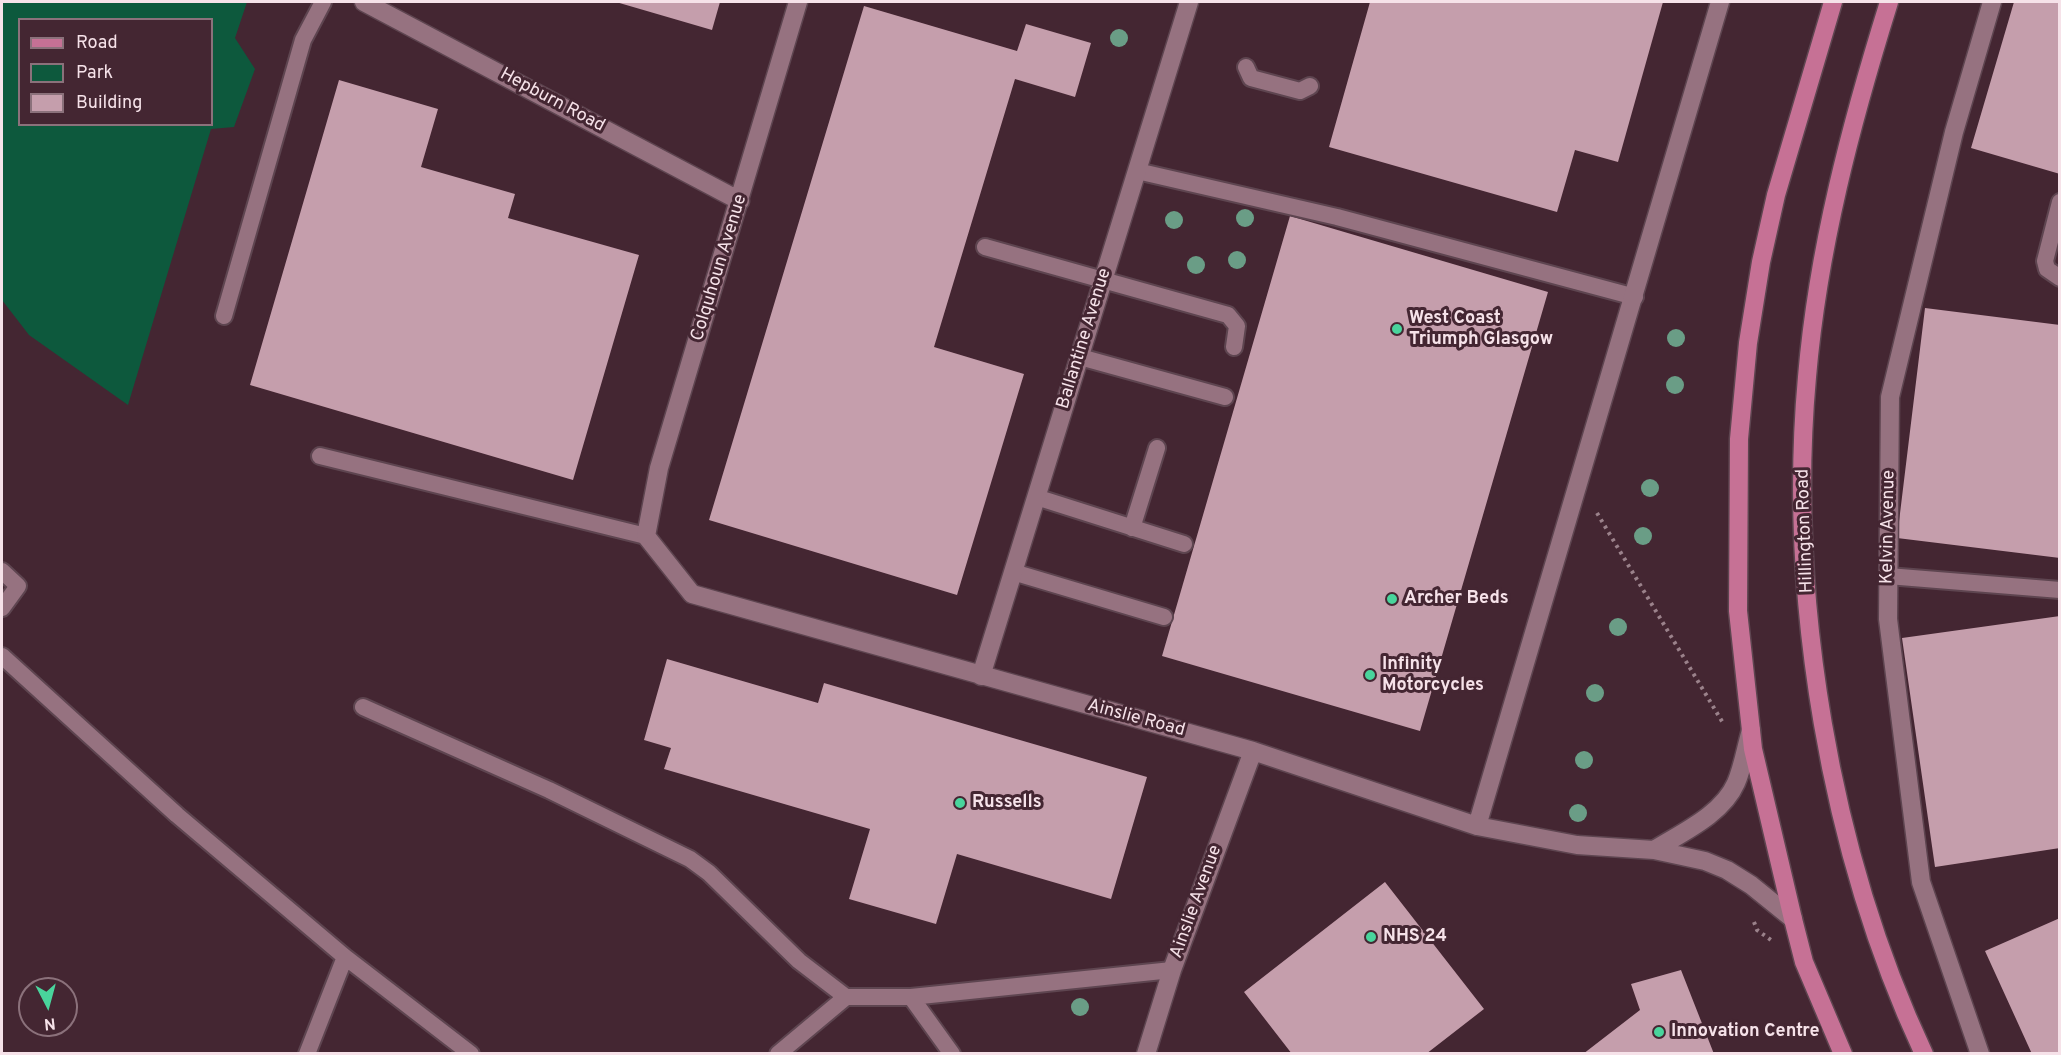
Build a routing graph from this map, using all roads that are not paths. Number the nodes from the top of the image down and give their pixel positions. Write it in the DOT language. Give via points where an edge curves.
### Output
graph roads {
  1 [pos="323,2"];
  2 [pos="364,2"];
  3 [pos="798,2"];
  4 [pos="1189,2"];
  5 [pos="1720,2"];
  6 [pos="1833,2"];
  7 [pos="1889,2"];
  8 [pos="1992,2"];
  9 [pos="1246,67"];
  10 [pos="1310,86"];
  11 [pos="1137,171"];
  12 [pos="740,201"];
  13 [pos="2060,202"];
  14 [pos="984,247"];
  15 [pos="2060,278"];
  16 [pos="1103,282"];
  17 [pos="1635,297"];
  18 [pos="224,316"];
  19 [pos="1233,347"];
  20 [pos="1080,357"];
  21 [pos="1225,397"];
  22 [pos="1157,448"];
  23 [pos="320,456"];
  24 [pos="1036,497"];
  25 [pos="1132,528"];
  26 [pos="646,536"];
  27 [pos="1184,544"];
  28 [pos="2,570"];
  29 [pos="1013,572"];
  30 [pos="1888,576"];
  31 [pos="2060,590"];
  32 [pos="2,608"];
  33 [pos="1164,616"];
  34 [pos="2,656"];
  35 [pos="981,676"];
  36 [pos="363,707"];
  37 [pos="1751,729"];
  38 [pos="1253,751"];
  39 [pos="1477,826"];
  40 [pos="1654,850"];
  41 [pos="1792,920"];
  42 [pos="345,957"];
  43 [pos="1172,970"];
  44 [pos="846,997"];
  45 [pos="911,997"];
  46 [pos="307,1053"];
  47 [pos="471,1053"];
  48 [pos="778,1053"];
  49 [pos="952,1053"];
  50 [pos="1146,1053"];
  51 [pos="1844,1053"];
  52 [pos="1924,1053"];
  53 [pos="1980,1053"];
  1 -- 18 [label="lane" via="303,40"];
  2 -- 12 [label="street, Hepburn Road"];
  3 -- 12 [label="street, Colquhoun Avenue"];
  4 -- 11 [label="street, Ballantine Avenue"];
  5 -- 17 [label="street"];
  6 -- 37 [label="main road" via="1776,195 1748,343 1739,439 1738,611"];
  7 -- 52 [label="main road, Hillington Road" via="1863,87 1825,248 1807,377 1804,534 1818,689 1841,809 1883,954"];
  8 -- 30 [label="street, Kelvin Avenue" via="1954,132 1890,397"];
  9 -- 10 [label="lane" via="1251,78 1300,92"];
  11 -- 16 [label="street, Ballantine Avenue"];
  11 -- 17 [label="lane" via="1337,217"];
  12 -- 26 [label="street, Colquhoun Avenue" via="659,468"];
  13 -- 15 [label="lane" via="2045,261 2047,269"];
  14 -- 16 [label="lane"];
  16 -- 19 [label="lane" via="1228,315 1237,326"];
  16 -- 20 [label="street, Ballantine Avenue"];
  17 -- 39 [label="street"];
  20 -- 21 [label="lane"];
  20 -- 24 [label="street, Ballantine Avenue"];
  22 -- 25 [label="lane"];
  23 -- 26 [label="lane"];
  24 -- 25 [label="lane"];
  24 -- 29 [label="street, Ballantine Avenue"];
  25 -- 27 [label="lane"];
  26 -- 35 [label="street, Ainslie Road" via="692,594"];
  28 -- 32 [label="lane" via="18,586"];
  29 -- 33 [label="lane"];
  29 -- 35 [label="street, Ballantine Avenue"];
  30 -- 31 [label="lane"];
  30 -- 53 [label="street, Kelvin Avenue" via="1888,619 1921,882"];
  34 -- 42 [label="lane" via="177,815"];
  35 -- 38 [label="street, Ainslie Road"];
  36 -- 44 [label="lane" via="549,790 690,859 799,961"];
  37 -- 40 [label="street" via="1735,785 1723,802"];
  37 -- 41 [label="main road"];
  38 -- 39 [label="street, Ainslie Road"];
  38 -- 43 [label="street, Ainslie Avenue"];
  39 -- 40 [label="street, Ainslie Road" via="1577,846"];
  40 -- 41 [label="street, Ainslie Road" via="1727,870"];
  41 -- 51 [label="main road" via="1804,962"];
  42 -- 46 [label="lane"];
  42 -- 47 [label="lane"];
  43 -- 45 [label="lane"];
  43 -- 50 [label="street, Ainslie Avenue"];
  44 -- 45 [label="lane"];
  44 -- 48 [label="lane"];
  45 -- 49 [label="lane"];
}
